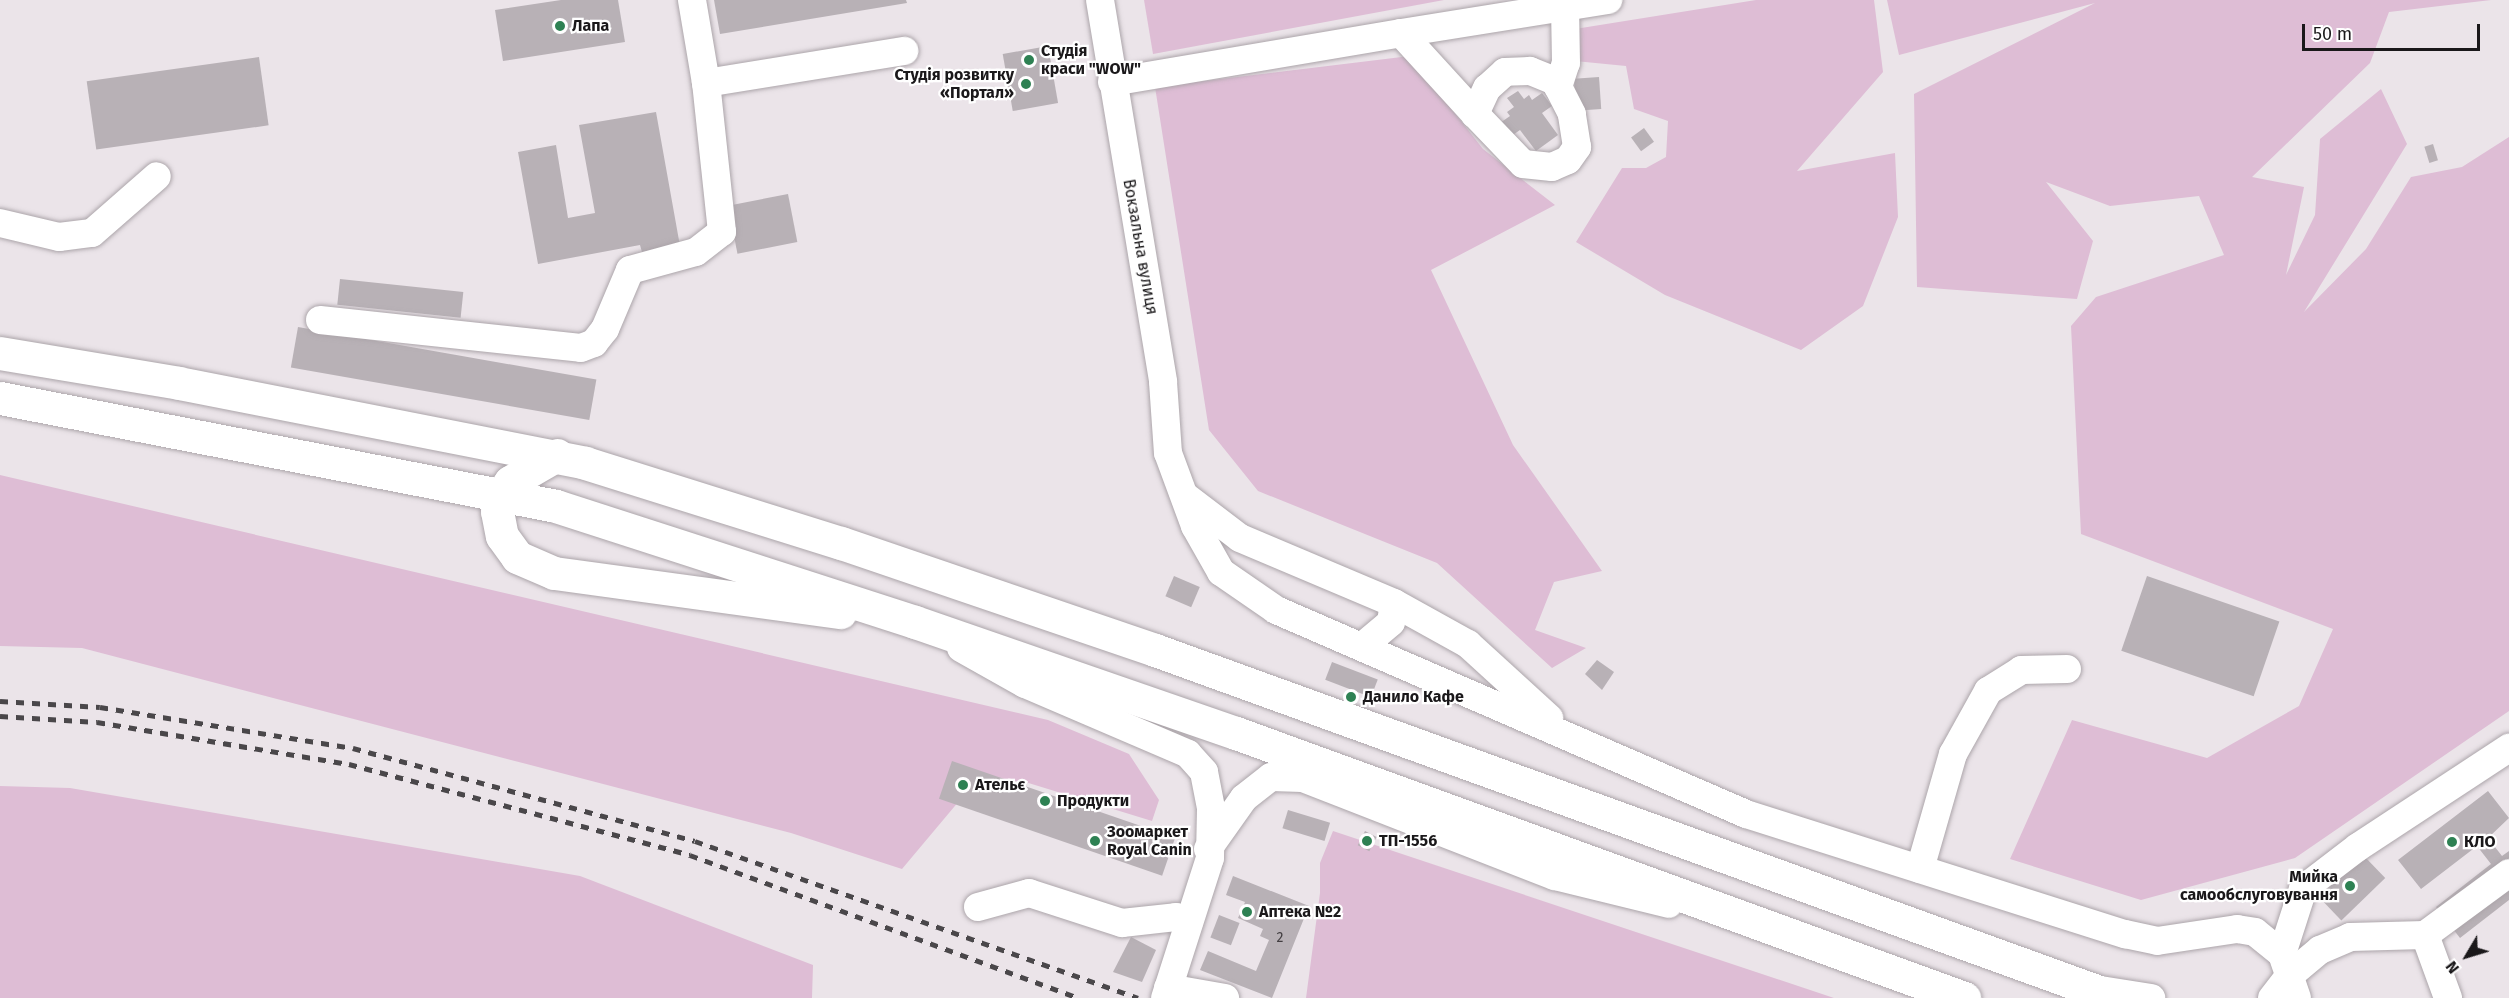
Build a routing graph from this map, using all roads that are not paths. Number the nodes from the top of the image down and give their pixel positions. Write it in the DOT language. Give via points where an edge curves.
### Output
graph roads {
  1 [pos="692,0"];
  2 [pos="1100,0"];
  3 [pos="1608,0"];
  4 [pos="1565,7"];
  5 [pos="1401,33"];
  6 [pos="903,51"];
  7 [pos="1112,82"];
  8 [pos="706,83"];
  9 [pos="1558,87"];
  10 [pos="1475,114"];
  11 [pos="158,176"];
  12 [pos="0,223"];
  13 [pos="320,320"];
  14 [pos="0,353"];
  15 [pos="0,398"];
  16 [pos="557,455"];
  17 [pos="1181,492"];
  18 [pos="502,494"];
  19 [pos="1270,551"];
  20 [pos="1247,591"];
  21 [pos="1394,603"];
  22 [pos="915,621"];
  23 [pos="1364,645"];
  24 [pos="2067,669"];
  25 [pos="1566,734"];
  26 [pos="2509,748"];
  27 [pos="1208,849"];
  28 [pos="1920,869"];
  29 [pos="2509,873"];
  30 [pos="978,907"];
  31 [pos="1189,923"];
  32 [pos="1765,927"];
  33 [pos="2425,935"];
  34 [pos="2290,976"];
  35 [pos="1167,993"];
  36 [pos="2103,993"];
  37 [pos="2454,995"];
  38 [pos="1225,998"];
  39 [pos="1964,998"];
  40 [pos="2151,998"];
  41 [pos="2272,998"];
  1 -- 8 [label="street"];
  2 -- 7 [label="street, Вокзальна вулиця"];
  3 -- 4 [label="street"];
  4 -- 5 [label="street"];
  4 -- 9 [label="street" via="1566,63"];
  5 -- 7 [label="street"];
  5 -- 10 [label="street"];
  6 -- 8 [label="street"];
  7 -- 17 [label="street, Вокзальна вулиця" via="1163,382 1168,453"];
  8 -- 13 [label="street" via="722,232 696,252 630,270 605,329 594,344 581,348"];
  9 -- 10 [label="street" via="1555,81 1530,71 1505,72 1487,88"];
  9 -- 10 [label="street" via="1572,114 1577,147 1568,160 1552,167 1523,164"];
  11 -- 12 [label="street" via="92,233 59,237"];
  14 -- 16 [label="highway"];
  15 -- 18 [label="highway"];
  16 -- 18 [label="highway" via="510,482"];
  16 -- 36 [label="highway" via="841,543 1155,650"];
  17 -- 19 [label="street" via="1240,538"];
  17 -- 20 [label="street, Вокзальна вулиця" via="1221,572"];
  18 -- 22 [label="highway" via="567,510"];
  18 -- 22 [label="highway" via="497,511 502,536 517,557 554,573"];
  19 -- 20 [label="street" via="1251,564 1245,579"];
  19 -- 21 [label="street"];
  20 -- 23 [label="street, Вокзальна вулиця" via="1276,610"];
  21 -- 23 [label="street" via="1391,621"];
  21 -- 25 [label="street" via="1468,644"];
  22 -- 27 [label="street" via="1025,684 1188,754 1204,772 1211,809"];
  22 -- 32 [label="highway" via="1236,733"];
  23 -- 25 [label="street, Вокзальна вулиця"];
  24 -- 28 [label="street" via="2021,670 1988,691 1953,754"];
  25 -- 28 [label="street, Вокзальна вулиця" via="1746,814"];
  26 -- 34 [label="street" via="2303,888"];
  27 -- 31 [label="street" via="1209,858"];
  27 -- 32 [label="street" via="1244,798 1271,777 1303,778 1555,876"];
  28 -- 34 [label="street, Вокзальна вулиця" via="2157,941 2236,930 2255,932"];
  29 -- 33 [label="street"];
  30 -- 31 [label="street" via="1029,893 1122,923 1176,916"];
  31 -- 35 [label="street"];
  32 -- 39 [label="highway"];
  33 -- 34 [label="street" via="2350,937 2320,950"];
  33 -- 37 [label="street"];
  34 -- 41 [label="street"];
  35 -- 38 [label="street"];
  36 -- 40 [label="street"];
}
